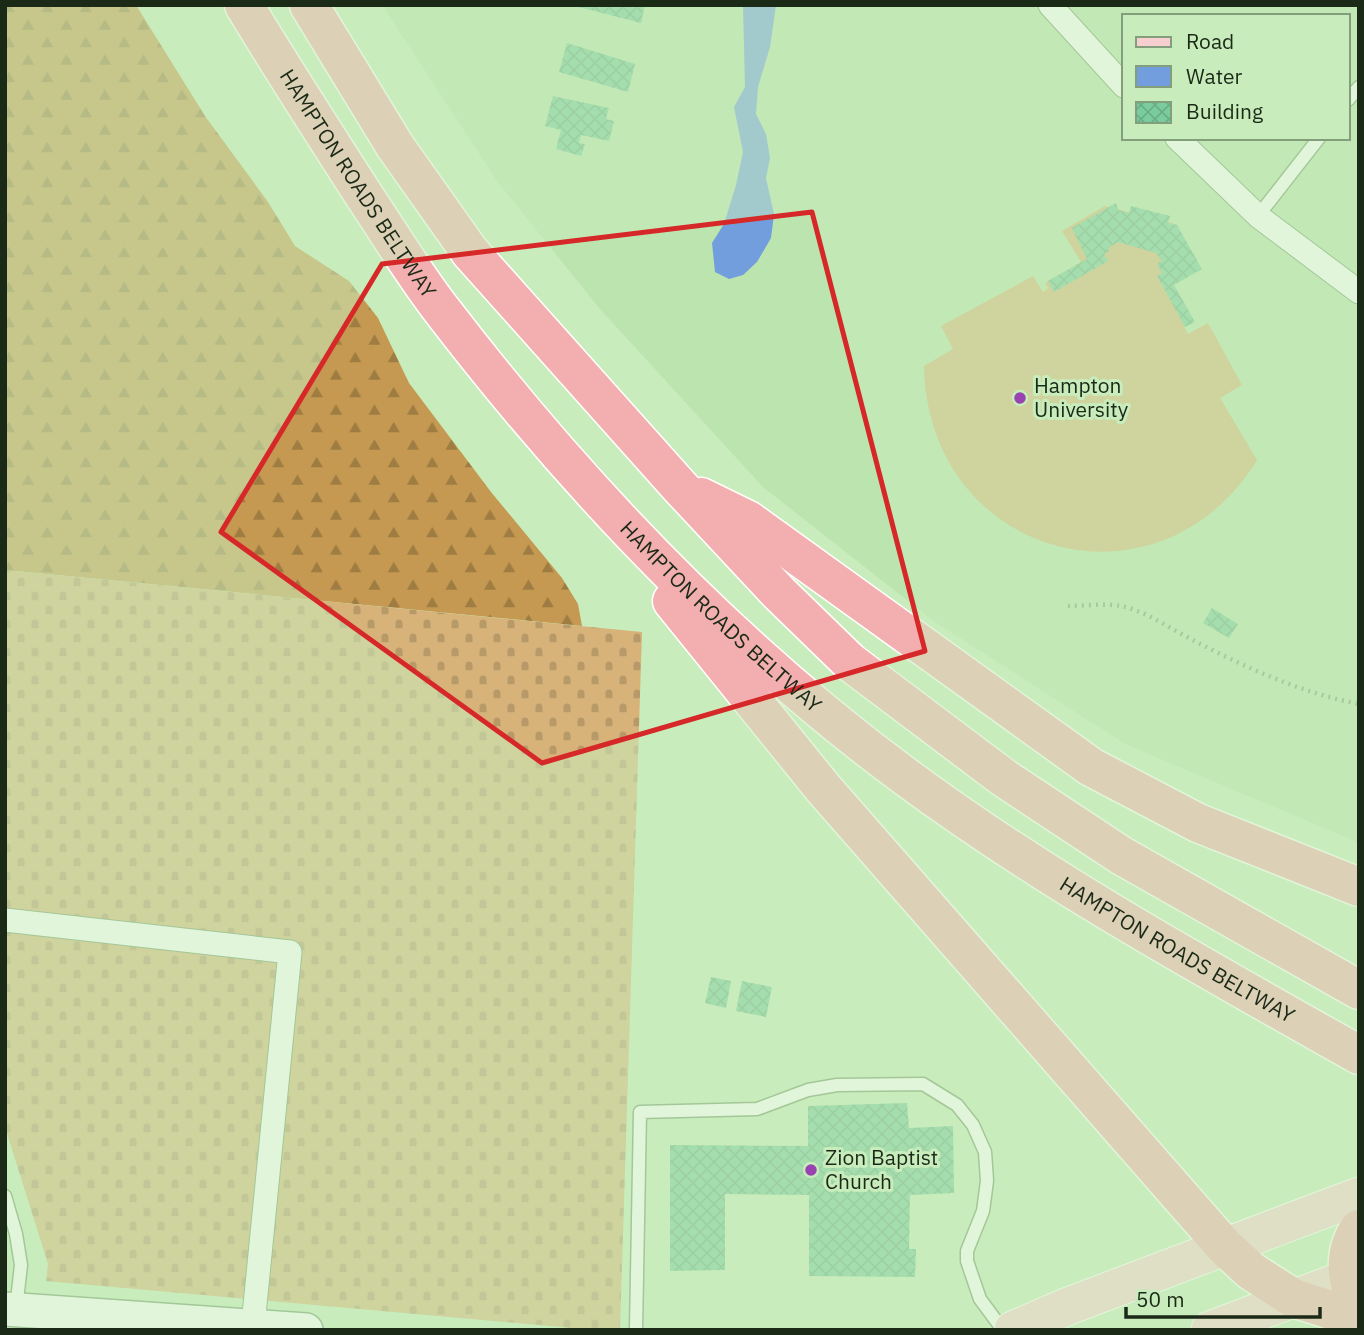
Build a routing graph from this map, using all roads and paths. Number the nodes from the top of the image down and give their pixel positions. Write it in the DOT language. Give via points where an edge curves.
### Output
graph roads {
  1 [pos="222,5"];
  2 [pos="244,5"];
  3 [pos="309,5"];
  4 [pos="1051,5"];
  5 [pos="1122,84"];
  6 [pos="301,99"];
  7 [pos="1179,140"];
  8 [pos="1317,140"];
  9 [pos="1258,216"];
  10 [pos="1359,292"];
  11 [pos="542,433"];
  12 [pos="680,487"];
  13 [pos="1068,606"];
  14 [pos="1359,704"];
  15 [pos="1359,887"];
  16 [pos="5,919"];
  17 [pos="1359,990"];
  18 [pos="1359,1055"];
  19 [pos="5,1196"];
  20 [pos="1359,1196"];
  21 [pos="1359,1229"];
  22 [pos="1224,1246"];
  23 [pos="1355,1286"];
  24 [pos="1293,1298"];
  25 [pos="11,1309"];
  26 [pos="1359,1319"];
  27 [pos="59,1322"];
  28 [pos="253,1325"];
  29 [pos="306,1330"];
  30 [pos="636,1330"];
  31 [pos="1003,1330"];
  32 [pos="1013,1330"];
  33 [pos="1210,1330"];
  1 -- 6 [label="highway"];
  2 -- 6 [label="highway, HAMPTON ROADS BELTWAY"];
  3 -- 12 [label="highway" via="395,146 470,252"];
  4 -- 5 [label="street"];
  6 -- 11 [label="highway, HAMPTON ROADS BELTWAY" via="442,311"];
  7 -- 9 [label="street"];
  8 -- 9 [label="lane"];
  9 -- 10 [label="street"];
  11 -- 18 [label="highway, HAMPTON ROADS BELTWAY" via="629,530 725,624 907,778 1117,915"];
  11 -- 22 [label="highway" via="823,788"];
  12 -- 15 [label="highway" via="748,520 1091,767 1198,823"];
  12 -- 17 [label="highway" via="850,662 944,734 1122,856"];
  13 -- 14 [label="path" via="1120,606 1260,671"];
  16 -- 28 [label="street" via="290,952"];
  19 -- 25 [label="lane" via="20,1257"];
  20 -- 22 [label="main road"];
  21 -- 23 [label="highway" via="1349,1250"];
  22 -- 24 [label="highway" via="1251,1271"];
  22 -- 32 [label="main road"];
  23 -- 24 [label="main road"];
  24 -- 26 [label="highway"];
  24 -- 33 [label="main road"];
  25 -- 27 [label="main road"];
  27 -- 28 [label="main road"];
  28 -- 29 [label="main road"];
  30 -- 31 [label="lane" via="640,1112 757,1109 808,1090 837,1085 923,1084 957,1105 973,1125 985,1152 988,1181 967,1261 980,1299"];
}
